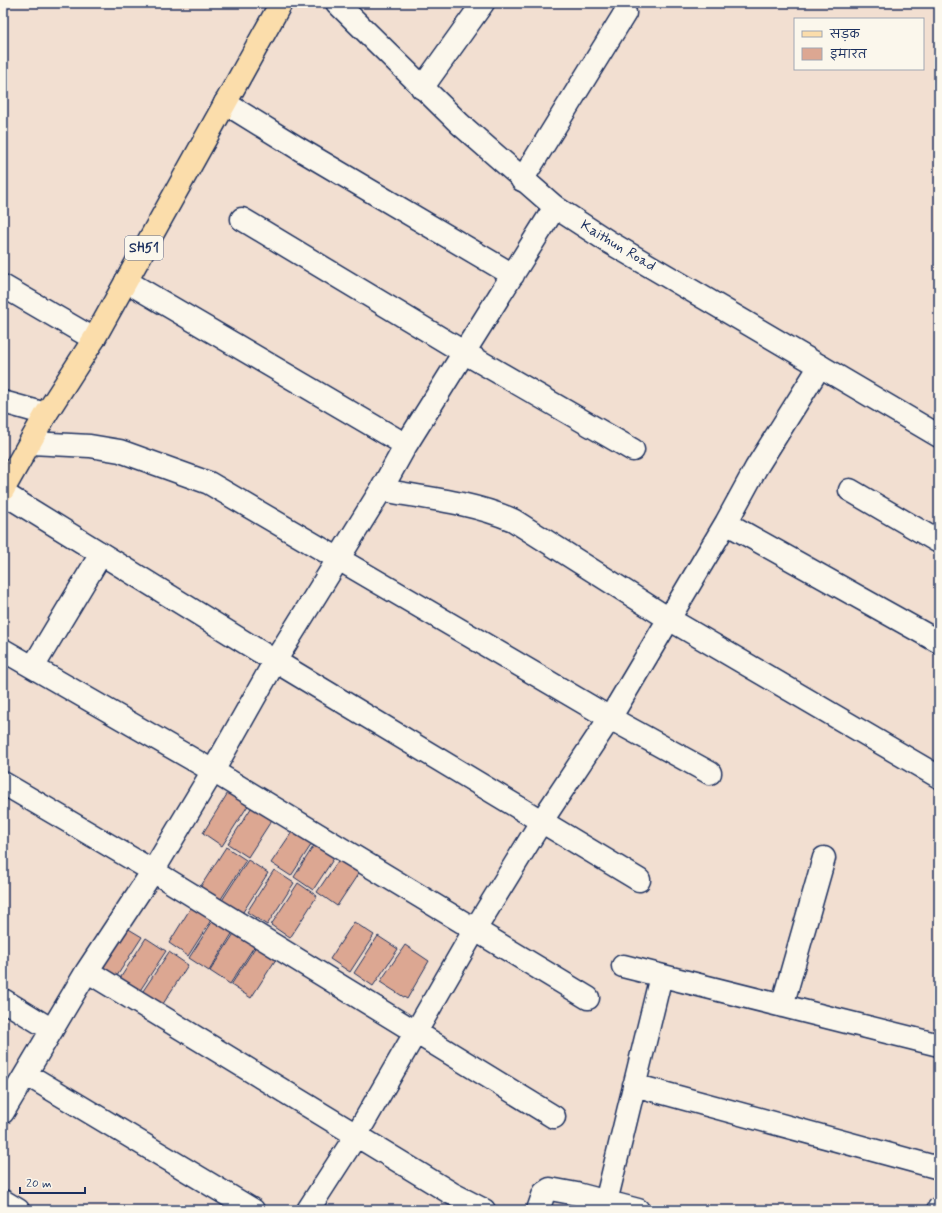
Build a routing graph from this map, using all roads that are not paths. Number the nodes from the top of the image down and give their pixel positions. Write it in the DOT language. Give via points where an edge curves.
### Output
graph roads {
  1 [pos="281,3"];
  2 [pos="337,3"];
  3 [pos="483,3"];
  4 [pos="625,13"];
  5 [pos="422,88"];
  6 [pos="225,103"];
  7 [pos="522,180"];
  8 [pos="555,208"];
  9 [pos="242,219"];
  10 [pos="513,275"];
  11 [pos="126,281"];
  12 [pos="3,286"];
  13 [pos="94,339"];
  14 [pos="465,353"];
  15 [pos="820,366"];
  16 [pos="3,402"];
  17 [pos="46,414"];
  18 [pos="939,436"];
  19 [pos="31,443"];
  20 [pos="403,450"];
  21 [pos="633,450"];
  22 [pos="384,484"];
  23 [pos="3,490"];
  24 [pos="850,490"];
  25 [pos="3,493"];
  26 [pos="726,523"];
  27 [pos="939,542"];
  28 [pos="101,554"];
  29 [pos="339,558"];
  30 [pos="669,619"];
  31 [pos="939,642"];
  32 [pos="3,650"];
  33 [pos="275,661"];
  34 [pos="33,667"];
  35 [pos="610,718"];
  36 [pos="213,771"];
  37 [pos="710,774"];
  38 [pos="939,777"];
  39 [pos="3,783"];
  40 [pos="541,822"];
  41 [pos="824,858"];
  42 [pos="153,871"];
  43 [pos="639,880"];
  44 [pos="474,931"];
  45 [pos="623,966"];
  46 [pos="87,971"];
  47 [pos="661,976"];
  48 [pos="588,998"];
  49 [pos="3,1000"];
  50 [pos="782,1006"];
  51 [pos="52,1030"];
  52 [pos="416,1032"];
  53 [pos="939,1045"];
  54 [pos="26,1074"];
  55 [pos="634,1085"];
  56 [pos="3,1112"];
  57 [pos="554,1117"];
  58 [pos="357,1134"];
  59 [pos="939,1168"];
  60 [pos="3,1201"];
  61 [pos="606,1202"];
  62 [pos="18,1210"];
  63 [pos="253,1210"];
  64 [pos="308,1210"];
  65 [pos="484,1210"];
  66 [pos="538,1210"];
  67 [pos="638,1210"];
  1 -- 6 [label="main road, SH51"];
  2 -- 5 [label="street, Kaithun Road"];
  3 -- 5 [label="street"];
  4 -- 7 [label="street"];
  5 -- 7 [label="street, Kaithun Road"];
  6 -- 10 [label="street"];
  6 -- 11 [label="main road, SH51"];
  7 -- 8 [label="street, Kaithun Road"];
  8 -- 10 [label="street"];
  8 -- 15 [label="street, Kaithun Road"];
  9 -- 14 [label="street"];
  10 -- 14 [label="street"];
  11 -- 13 [label="main road, SH51"];
  11 -- 20 [label="street"];
  12 -- 13 [label="street"];
  13 -- 17 [label="main road, SH51"];
  14 -- 20 [label="street"];
  14 -- 21 [label="street"];
  15 -- 18 [label="street, Kaithun Road"];
  15 -- 26 [label="street" via="756,468"];
  16 -- 17 [label="street"];
  17 -- 19 [label="main road, SH51"];
  19 -- 23 [label="main road, SH51"];
  19 -- 29 [label="street" via="120,450 209,483"];
  20 -- 22 [label="street"];
  22 -- 29 [label="street"];
  22 -- 30 [label="street" via="490,510 513,520"];
  24 -- 27 [label="street"];
  25 -- 28 [label="street"];
  26 -- 30 [label="street"];
  26 -- 31 [label="street"];
  28 -- 33 [label="street"];
  28 -- 34 [label="street"];
  29 -- 33 [label="street"];
  29 -- 35 [label="street"];
  30 -- 35 [label="street"];
  30 -- 38 [label="street"];
  32 -- 34 [label="street"];
  33 -- 36 [label="street"];
  33 -- 40 [label="street"];
  34 -- 36 [label="street"];
  35 -- 37 [label="street"];
  35 -- 40 [label="street"];
  36 -- 42 [label="street"];
  36 -- 44 [label="street"];
  39 -- 42 [label="street"];
  40 -- 43 [label="street"];
  40 -- 44 [label="street"];
  41 -- 50 [label="street"];
  42 -- 46 [label="street"];
  42 -- 52 [label="street"];
  44 -- 48 [label="street"];
  44 -- 52 [label="street"];
  45 -- 47 [label="street"];
  46 -- 51 [label="street"];
  46 -- 58 [label="street"];
  47 -- 50 [label="street"];
  47 -- 55 [label="street"];
  49 -- 51 [label="street"];
  50 -- 53 [label="street"];
  51 -- 54 [label="street"];
  52 -- 57 [label="street"];
  52 -- 58 [label="street"];
  54 -- 56 [label="street"];
  54 -- 63 [label="street"];
  55 -- 59 [label="street"];
  55 -- 61 [label="street"];
  58 -- 64 [label="street"];
  58 -- 65 [label="street" via="451,1193"];
  60 -- 62 [label="street"];
  61 -- 66 [label="street" via="550,1189 544,1193"];
  61 -- 67 [label="street"];
}
